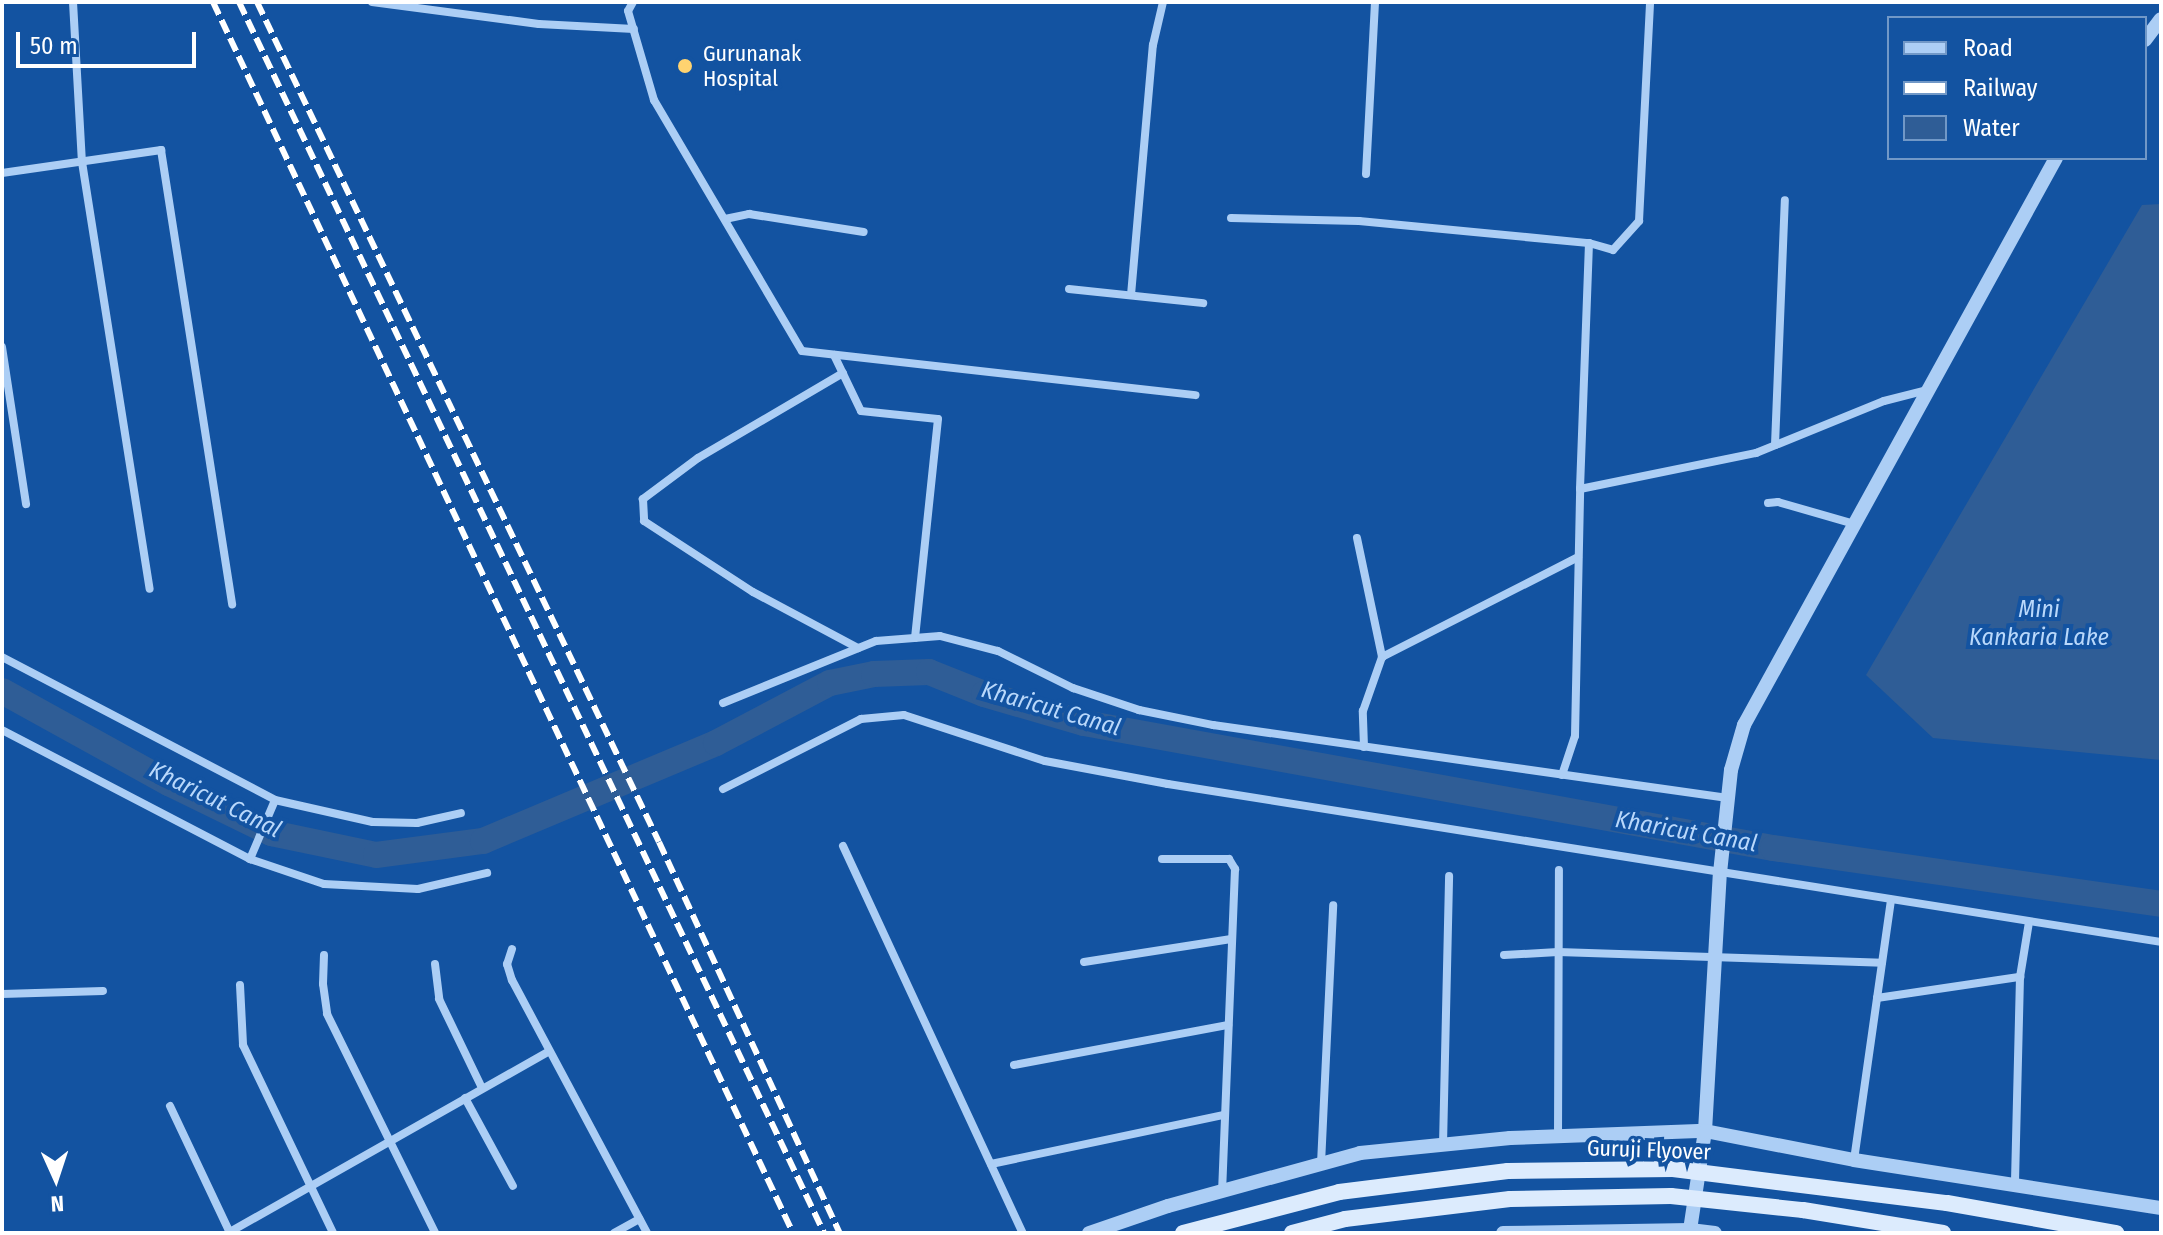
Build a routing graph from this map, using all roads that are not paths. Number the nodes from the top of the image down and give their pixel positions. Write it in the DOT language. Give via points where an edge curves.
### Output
graph roads {
  1 [pos="73,2"];
  2 [pos="372,2"];
  3 [pos="633,2"];
  4 [pos="1163,2"];
  5 [pos="1375,2"];
  6 [pos="1650,2"];
  7 [pos="2161,19"];
  8 [pos="634,29"];
  9 [pos="2147,37"];
  10 [pos="2055,160"];
  11 [pos="82,162"];
  12 [pos="2,173"];
  13 [pos="1366,174"];
  14 [pos="1785,200"];
  15 [pos="1231,218"];
  16 [pos="725,219"];
  17 [pos="864,232"];
  18 [pos="1589,243"];
  19 [pos="1069,289"];
  20 [pos="1131,295"];
  21 [pos="1203,303"];
  22 [pos="2,347"];
  23 [pos="834,355"];
  24 [pos="843,373"];
  25 [pos="1928,390"];
  26 [pos="1196,395"];
  27 [pos="1775,445"];
  28 [pos="1580,489"];
  29 [pos="1768,503"];
  30 [pos="26,504"];
  31 [pos="1854,524"];
  32 [pos="1357,538"];
  33 [pos="1578,557"];
  34 [pos="150,589"];
  35 [pos="232,604"];
  36 [pos="915,638"];
  37 [pos="858,648"];
  38 [pos="2,657"];
  39 [pos="1382,657"];
  40 [pos="723,703"];
  41 [pos="2,730"];
  42 [pos="1364,747"];
  43 [pos="1562,775"];
  44 [pos="723,789"];
  45 [pos="274,804"];
  46 [pos="1728,805"];
  47 [pos="461,813"];
  48 [pos="843,846"];
  49 [pos="251,856"];
  50 [pos="1162,859"];
  51 [pos="1721,866"];
  52 [pos="1559,870"];
  53 [pos="487,873"];
  54 [pos="1449,876"];
  55 [pos="1891,900"];
  56 [pos="1333,905"];
  57 [pos="2029,922"];
  58 [pos="1231,939"];
  59 [pos="2161,942"];
  60 [pos="512,949"];
  61 [pos="1558,952"];
  62 [pos="324,955"];
  63 [pos="1504,955"];
  64 [pos="1716,956"];
  65 [pos="1084,962"];
  66 [pos="1882,963"];
  67 [pos="435,964"];
  68 [pos="2020,977"];
  69 [pos="240,985"];
  70 [pos="103,991"];
  71 [pos="2,994"];
  72 [pos="1877,998"];
  73 [pos="1228,1025"];
  74 [pos="548,1052"];
  75 [pos="1014,1065"];
  76 [pos="482,1088"];
  77 [pos="465,1098"];
  78 [pos="170,1106"];
  79 [pos="1224,1115"];
  80 [pos="1705,1131"];
  81 [pos="1558,1139"];
  82 [pos="389,1141"];
  83 [pos="1443,1145"];
  84 [pos="1854,1160"];
  85 [pos="991,1164"];
  86 [pos="1321,1164"];
  87 [pos="2015,1184"];
  88 [pos="513,1186"];
  89 [pos="308,1187"];
  90 [pos="1222,1191"];
  91 [pos="2161,1208"];
  92 [pos="639,1219"];
  93 [pos="1690,1231"];
  94 [pos="229,1232"];
  95 [pos="333,1233"];
  96 [pos="435,1233"];
  97 [pos="614,1233"];
  98 [pos="647,1233"];
  99 [pos="1023,1233"];
  100 [pos="1089,1233"];
  101 [pos="1183,1233"];
  102 [pos="1292,1233"];
  103 [pos="1503,1233"];
  104 [pos="1715,1233"];
  105 [pos="1943,1233"];
  106 [pos="2116,1233"];
  1 -- 11 [label="street"];
  2 -- 8 [label="street" via="539,24"];
  3 -- 8 [label="street" via="628,11"];
  4 -- 20 [label="street" via="1153,45"];
  5 -- 13 [label="street"];
  6 -- 18 [label="street" via="1639,221 1613,250"];
  7 -- 9 [label="street"];
  8 -- 16 [label="street" via="654,100"];
  10 -- 25 [label="street"];
  11 -- 12 [label="street"];
  11 -- 34 [label="street"];
  11 -- 35 [label="street" via="161,150"];
  14 -- 27 [label="street"];
  15 -- 18 [label="street" via="1359,221"];
  16 -- 17 [label="street" via="749,214"];
  16 -- 23 [label="street" via="802,351"];
  18 -- 28 [label="street"];
  19 -- 20 [label="street"];
  20 -- 21 [label="street"];
  22 -- 30 [label="street"];
  23 -- 24 [label="street"];
  23 -- 26 [label="street"];
  24 -- 36 [label="street" via="861,411 938,419"];
  24 -- 37 [label="street" via="698,458 643,499 644,521 753,592"];
  25 -- 27 [label="street" via="1884,401"];
  25 -- 31 [label="street"];
  27 -- 28 [label="street"];
  28 -- 33 [label="street"];
  29 -- 31 [label="street"];
  31 -- 46 [label="street" via="1744,725"];
  32 -- 39 [label="street"];
  33 -- 39 [label="street"];
  33 -- 43 [label="street" via="1575,736"];
  36 -- 37 [label="street"];
  36 -- 42 [label="street" via="940,636 998,651 1073,688 1139,710"];
  37 -- 40 [label="street"];
  38 -- 45 [label="street"];
  39 -- 42 [label="street" via="1363,711"];
  41 -- 49 [label="street"];
  42 -- 43 [label="street"];
  43 -- 46 [label="street"];
  44 -- 51 [label="street" via="861,719 904,715 1060,764"];
  45 -- 47 [label="street" via="373,822 417,823"];
  45 -- 49 [label="street"];
  46 -- 51 [label="street"];
  48 -- 85 [label="street"];
  49 -- 53 [label="street" via="324,884 418,889"];
  50 -- 58 [label="street" via="1229,859 1235,869"];
  51 -- 55 [label="street"];
  51 -- 64 [label="street"];
  52 -- 61 [label="street"];
  54 -- 83 [label="street"];
  55 -- 57 [label="street"];
  55 -- 66 [label="street"];
  56 -- 86 [label="street"];
  57 -- 59 [label="street"];
  57 -- 68 [label="street"];
  58 -- 65 [label="street"];
  58 -- 73 [label="street"];
  60 -- 74 [label="street" via="507,964 512,980"];
  61 -- 63 [label="street"];
  61 -- 64 [label="street"];
  61 -- 81 [label="street"];
  62 -- 82 [label="street" via="327,1014"];
  64 -- 66 [label="street"];
  64 -- 80 [label="street"];
  66 -- 72 [label="street"];
  67 -- 76 [label="street" via="439,999"];
  68 -- 72 [label="street"];
  68 -- 87 [label="street"];
  69 -- 89 [label="street" via="243,1045"];
  70 -- 71 [label="street"];
  72 -- 84 [label="street"];
  73 -- 75 [label="street"];
  73 -- 79 [label="street"];
  74 -- 76 [label="street"];
  74 -- 92 [label="street"];
  76 -- 77 [label="street"];
  77 -- 82 [label="street"];
  77 -- 88 [label="street"];
  78 -- 94 [label="street"];
  79 -- 85 [label="street"];
  79 -- 90 [label="street"];
  80 -- 81 [label="street"];
  80 -- 84 [label="street"];
  80 -- 93 [label="street"];
  81 -- 83 [label="street"];
  82 -- 89 [label="street"];
  82 -- 96 [label="street"];
  83 -- 86 [label="street" via="1360,1153"];
  84 -- 87 [label="street"];
  85 -- 99 [label="street"];
  86 -- 90 [label="street"];
  87 -- 91 [label="street"];
  89 -- 94 [label="street"];
  89 -- 95 [label="street"];
  90 -- 100 [label="street"];
  92 -- 97 [label="street"];
  92 -- 98 [label="street"];
  93 -- 103 [label="street"];
  93 -- 104 [label="street"];
  101 -- 106 [label="main road, Guruji Flyover, bridge" via="1339,1192 1508,1171 1673,1169 1901,1196"];
  102 -- 105 [label="main road, Guruji Flyover, bridge" via="1345,1219 1510,1199 1671,1196"];
}
